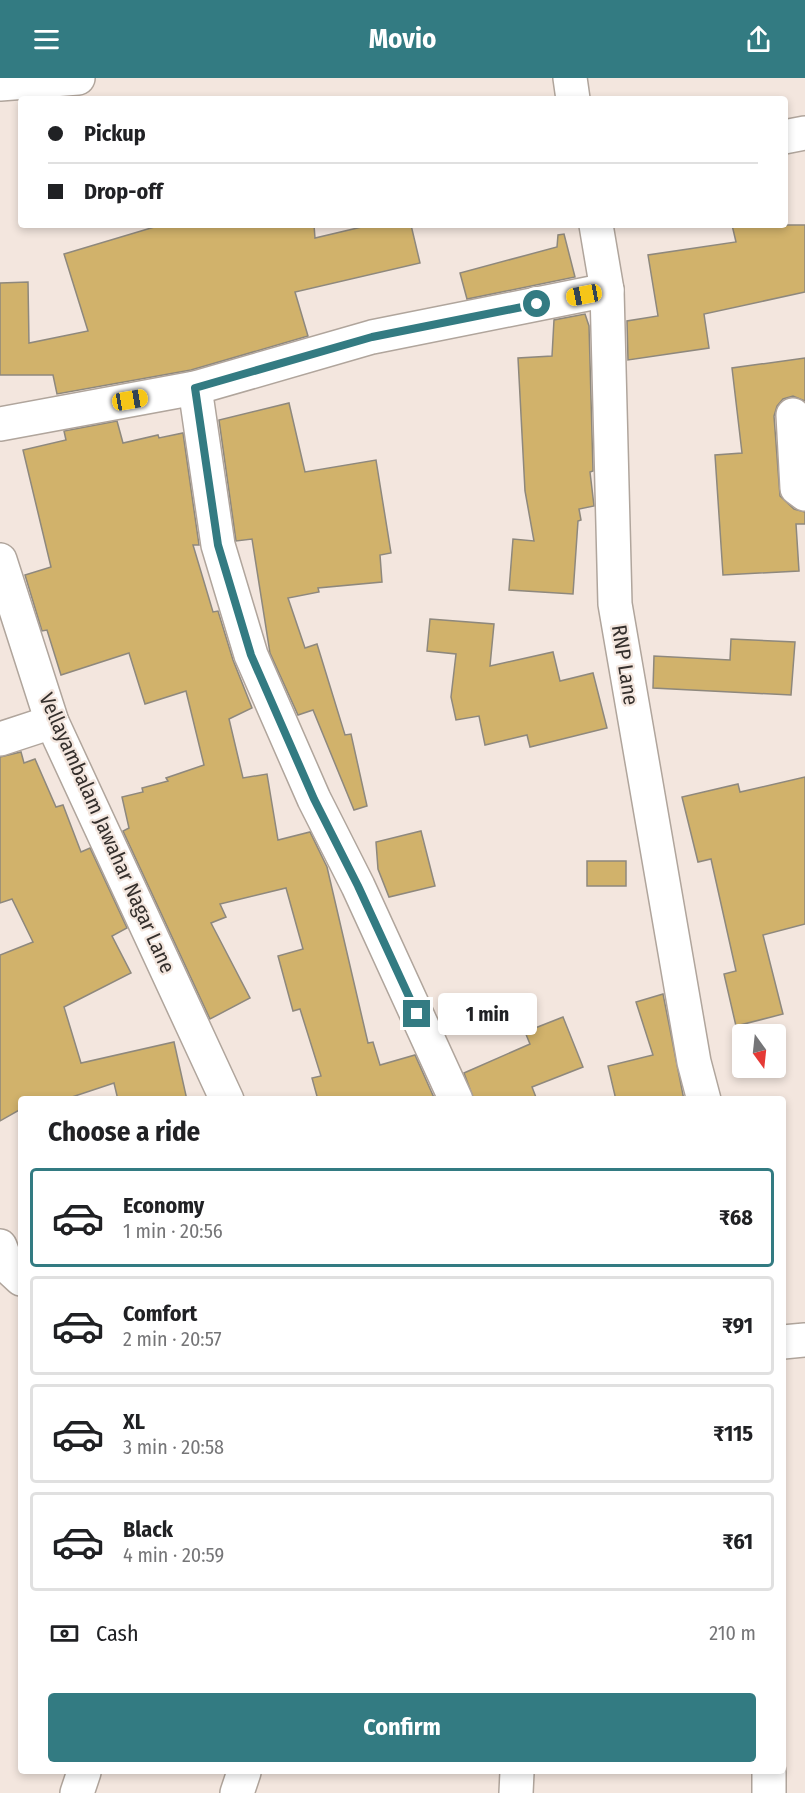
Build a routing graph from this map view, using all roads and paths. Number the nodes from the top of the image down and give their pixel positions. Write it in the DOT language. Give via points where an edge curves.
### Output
graph roads {
  1 [pos="78,78"];
  2 [pos="570,78"];
  3 [pos="0,84"];
  4 [pos="573,96"];
  5 [pos="805,133"];
  6 [pos="788,136"];
  7 [pos="596,228"];
  8 [pos="607,291"];
  9 [pos="195,388"];
  10 [pos="793,415"];
  11 [pos="0,424"];
  12 [pos="805,494"];
  13 [pos="0,561"];
  14 [pos="52,722"];
  15 [pos="0,739"];
  16 [pos="225,1096"];
  17 [pos="454,1096"];
  18 [pos="703,1096"];
  19 [pos="805,1340"];
  20 [pos="786,1342"];
  21 [pos="83,1774"];
  22 [pos="243,1774"];
  23 [pos="517,1774"];
  24 [pos="769,1774"];
  25 [pos="77,1793"];
  26 [pos="237,1793"];
  27 [pos="516,1793"];
  28 [pos="769,1793"];
  1 -- 3 [label="street"];
  2 -- 4 [label="street"];
  5 -- 6 [label="street"];
  7 -- 8 [label="street, RNP Lane"];
  8 -- 9 [label="street" via="372,337"];
  8 -- 18 [label="street, RNP Lane" via="615,604"];
  9 -- 11 [label="street"];
  9 -- 17 [label="street" via="218,545 251,655 314,799"];
  10 -- 12 [label="street" via="797,488"];
  13 -- 14 [label="street, Vellayambalam Jawahar Nagar Lane"];
  14 -- 15 [label="street"];
  14 -- 16 [label="street, Vellayambalam Jawahar Nagar Lane"];
  19 -- 20 [label="street"];
  21 -- 25 [label="street"];
  22 -- 26 [label="street"];
  23 -- 27 [label="street"];
  24 -- 28 [label="street"];
}
